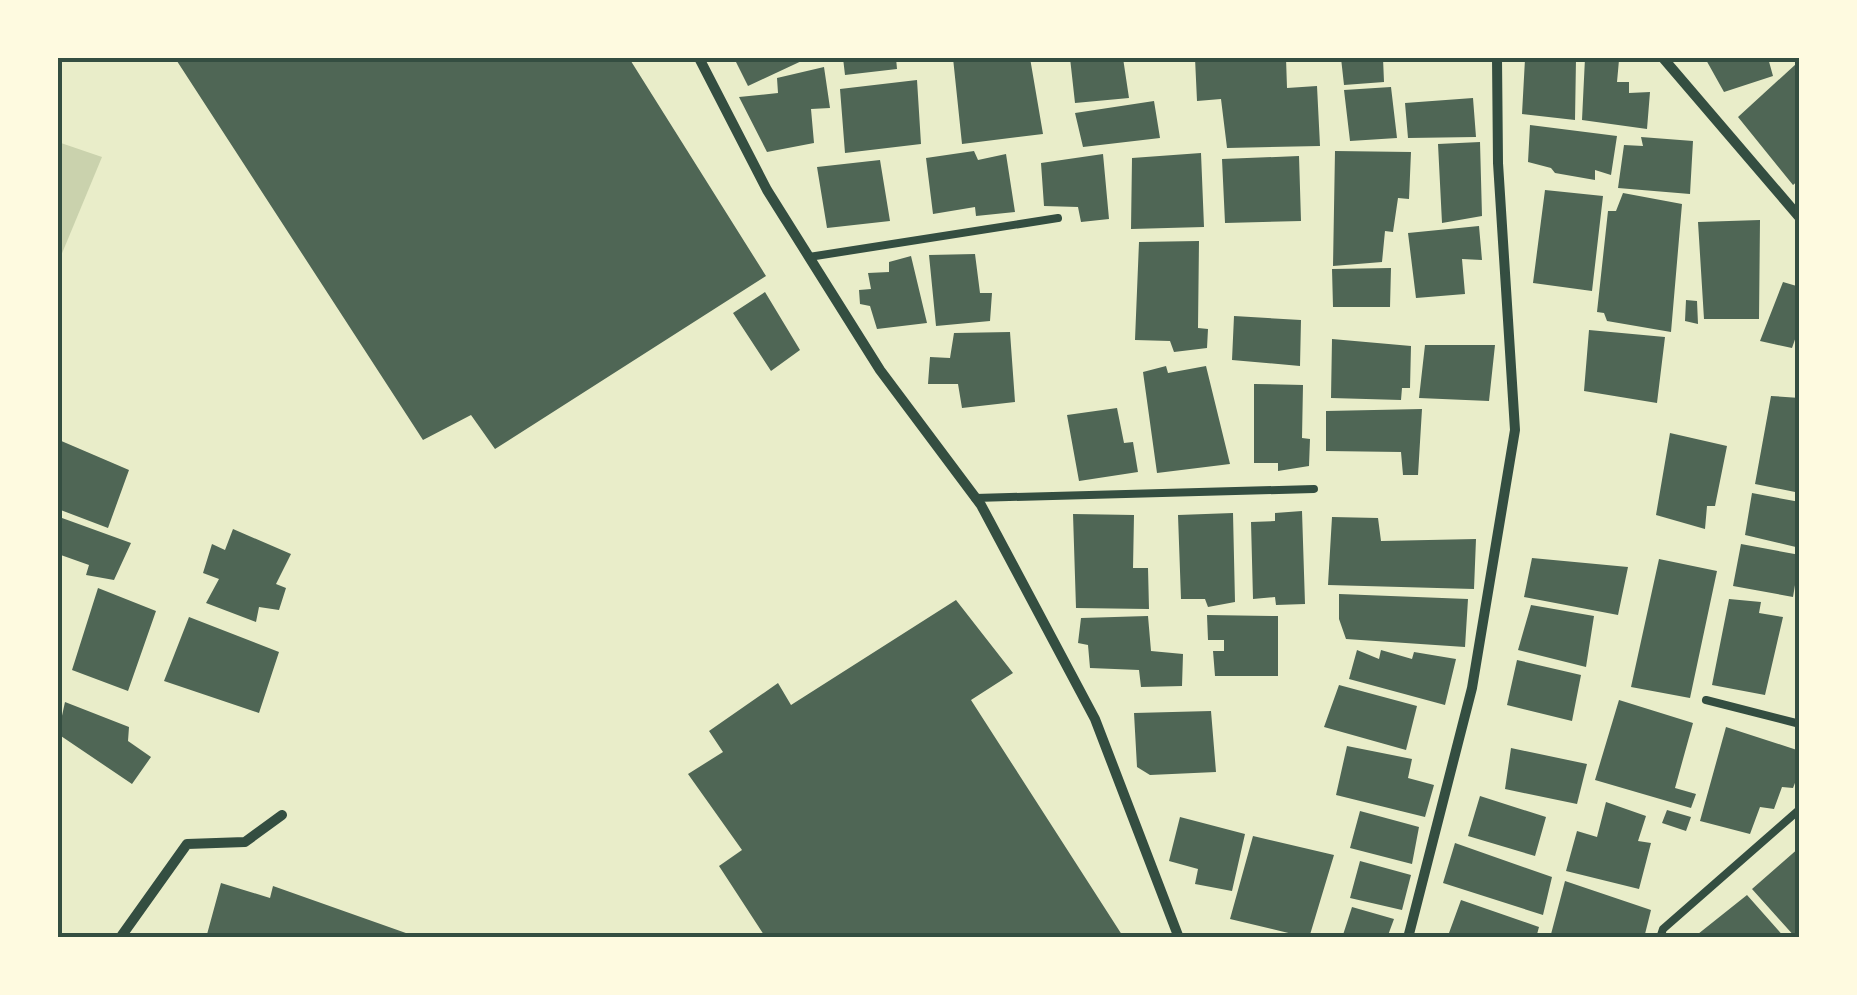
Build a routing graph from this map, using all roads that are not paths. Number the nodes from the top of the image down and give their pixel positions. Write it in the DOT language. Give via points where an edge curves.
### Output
graph roads {
  1 [pos="699,58"];
  2 [pos="1497,58"];
  3 [pos="1663,58"];
  4 [pos="1058,218"];
  5 [pos="1800,218"];
  6 [pos="809,256"];
  7 [pos="1314,489"];
  8 [pos="975,498"];
  9 [pos="1706,700"];
  10 [pos="1800,724"];
  11 [pos="1800,809"];
  12 [pos="282,815"];
  13 [pos="120,938"];
  14 [pos="1180,938"];
  15 [pos="1408,938"];
  16 [pos="1660,938"];
  1 -- 6 [label="street"];
  2 -- 15 [label="street" via="1514,430 1472,688"];
  3 -- 5 [label="street"];
  4 -- 6 [label="lane"];
  6 -- 8 [label="street" via="880,370"];
  7 -- 8 [label="lane"];
  8 -- 14 [label="street" via="1095,719"];
  9 -- 10 [label="lane"];
  11 -- 16 [label="lane"];
  12 -- 13 [label="street" via="244,842 187,844"];
}
